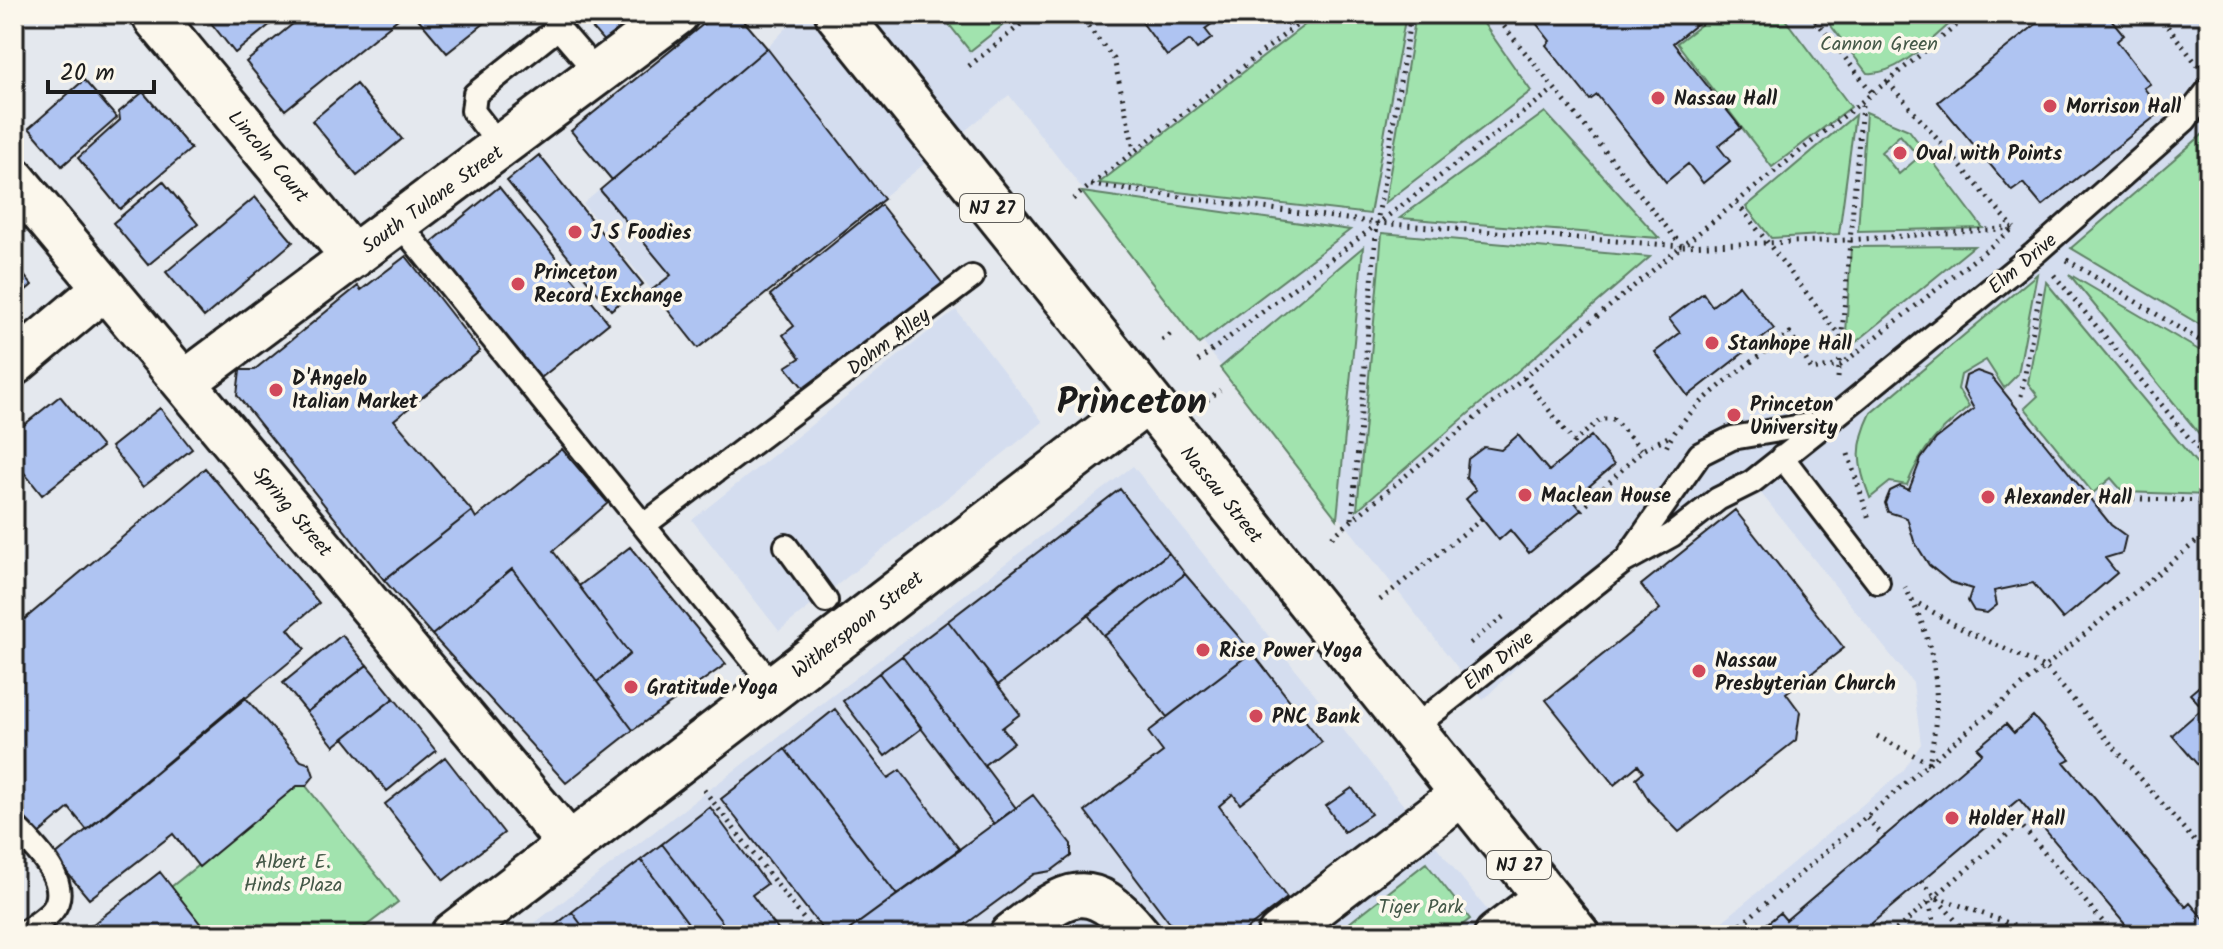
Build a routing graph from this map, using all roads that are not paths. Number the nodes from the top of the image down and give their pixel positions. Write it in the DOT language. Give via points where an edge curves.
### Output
graph roads {
  1 [pos="677,14"];
  2 [pos="838,14"];
  3 [pos="155,18"];
  4 [pos="598,74"];
  5 [pos="2205,79"];
  6 [pos="501,147"];
  7 [pos="14,179"];
  8 [pos="399,223"];
  9 [pos="353,257"];
  10 [pos="972,277"];
  11 [pos="104,288"];
  12 [pos="14,364"];
  13 [pos="185,382"];
  14 [pos="1147,401"];
  15 [pos="1823,423"];
  16 [pos="1782,457"];
  17 [pos="644,525"];
  18 [pos="786,546"];
  19 [pos="1623,562"];
  20 [pos="1888,579"];
  21 [pos="826,601"];
  22 [pos="775,688"];
  23 [pos="1411,730"];
  24 [pos="1462,794"];
  25 [pos="14,825"];
  26 [pos="570,845"];
  27 [pos="1545,898"];
  28 [pos="22,935"];
  29 [pos="453,935"];
  30 [pos="1011,935"];
  31 [pos="1139,935"];
  32 [pos="1279,935"];
  33 [pos="1496,935"];
  34 [pos="1577,935"];
  1 -- 4 [label="street, South Tulane Street"];
  2 -- 14 [label="main road, Nassau Street / NJ 27"];
  3 -- 9 [label="street, Lincoln Court"];
  4 -- 6 [label="street, South Tulane Street"];
  4 -- 6 [label="lane" via="561,31 553,32 475,94 473,111"];
  5 -- 15 [label="lane, Elm Drive" via="2185,120 2040,259"];
  6 -- 8 [label="street, South Tulane Street"];
  7 -- 11 [label="street, Spring Street"];
  8 -- 9 [label="street, South Tulane Street"];
  8 -- 17 [label="lane"];
  9 -- 13 [label="street, South Tulane Street"];
  10 -- 17 [label="lane, Dohm Alley"];
  11 -- 12 [label="street"];
  11 -- 13 [label="street, Spring Street"];
  13 -- 26 [label="street, Spring Street"];
  14 -- 22 [label="main road, Witherspoon Street"];
  14 -- 23 [label="main road, Nassau Street / NJ 27"];
  15 -- 16 [label="lane, Elm Drive"];
  15 -- 19 [label="lane, Elm Drive" via="1732,438 1700,454"];
  16 -- 19 [label="lane, Elm Drive" via="1672,535"];
  16 -- 20 [label="lane"];
  17 -- 22 [label="lane"];
  18 -- 21 [label="lane"];
  19 -- 23 [label="lane, Elm Drive"];
  22 -- 26 [label="main road, Witherspoon Street"];
  23 -- 24 [label="main road, Nassau Street / NJ 27"];
  24 -- 27 [label="main road, Nassau Street / NJ 27"];
  24 -- 32 [label="street"];
  25 -- 28 [label="lane" via="51,867 57,886 52,910"];
  26 -- 29 [label="main road, Witherspoon Street"];
  27 -- 33 [label="street"];
  27 -- 34 [label="main road, Nassau Street / NJ 27"];
  30 -- 31 [label="street" via="1049,905 1090,895 1105,900"];
}
